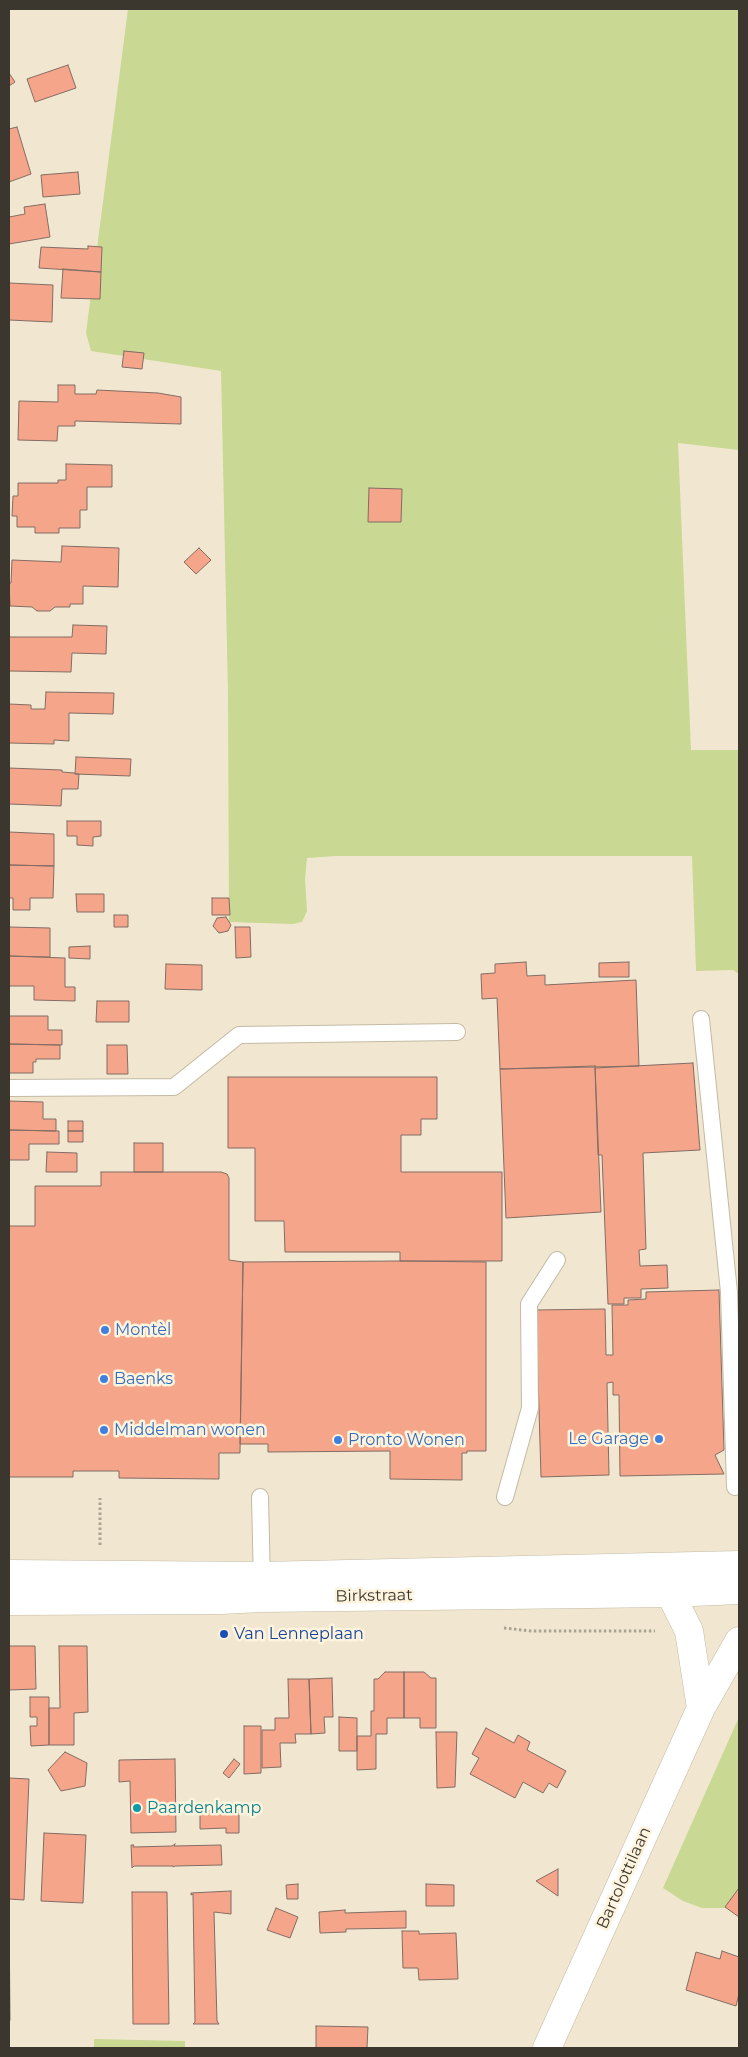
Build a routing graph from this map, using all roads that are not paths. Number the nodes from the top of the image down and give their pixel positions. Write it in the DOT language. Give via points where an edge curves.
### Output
graph roads {
  1 [pos="700,1019"];
  2 [pos="457,1032"];
  3 [pos="9,1088"];
  4 [pos="557,1260"];
  5 [pos="735,1487"];
  6 [pos="260,1497"];
  7 [pos="505,1497"];
  8 [pos="739,1565"];
  9 [pos="9,1574"];
  10 [pos="262,1587"];
  11 [pos="739,1590"];
  12 [pos="670,1593"];
  13 [pos="9,1601"];
  14 [pos="739,1642"];
  15 [pos="700,1708"];
  16 [pos="547,2048"];
  1 -- 5 [label="lane" via="729,1292"];
  2 -- 3 [label="lane" via="239,1035 174,1087"];
  4 -- 7 [label="lane" via="529,1304 530,1408"];
  6 -- 10 [label="lane"];
  8 -- 10 [label="main road, Birkstraat"];
  9 -- 10 [label="main road, Birkstraat"];
  10 -- 12 [label="main road, Birkstraat"];
  10 -- 13 [label="main road, Birkstraat" via="221,1600"];
  11 -- 12 [label="main road, Birkstraat"];
  12 -- 15 [label="main road" via="689,1631"];
  14 -- 15 [label="main road, Bartolottilaan"];
  15 -- 16 [label="main road, Bartolottilaan"];
}
